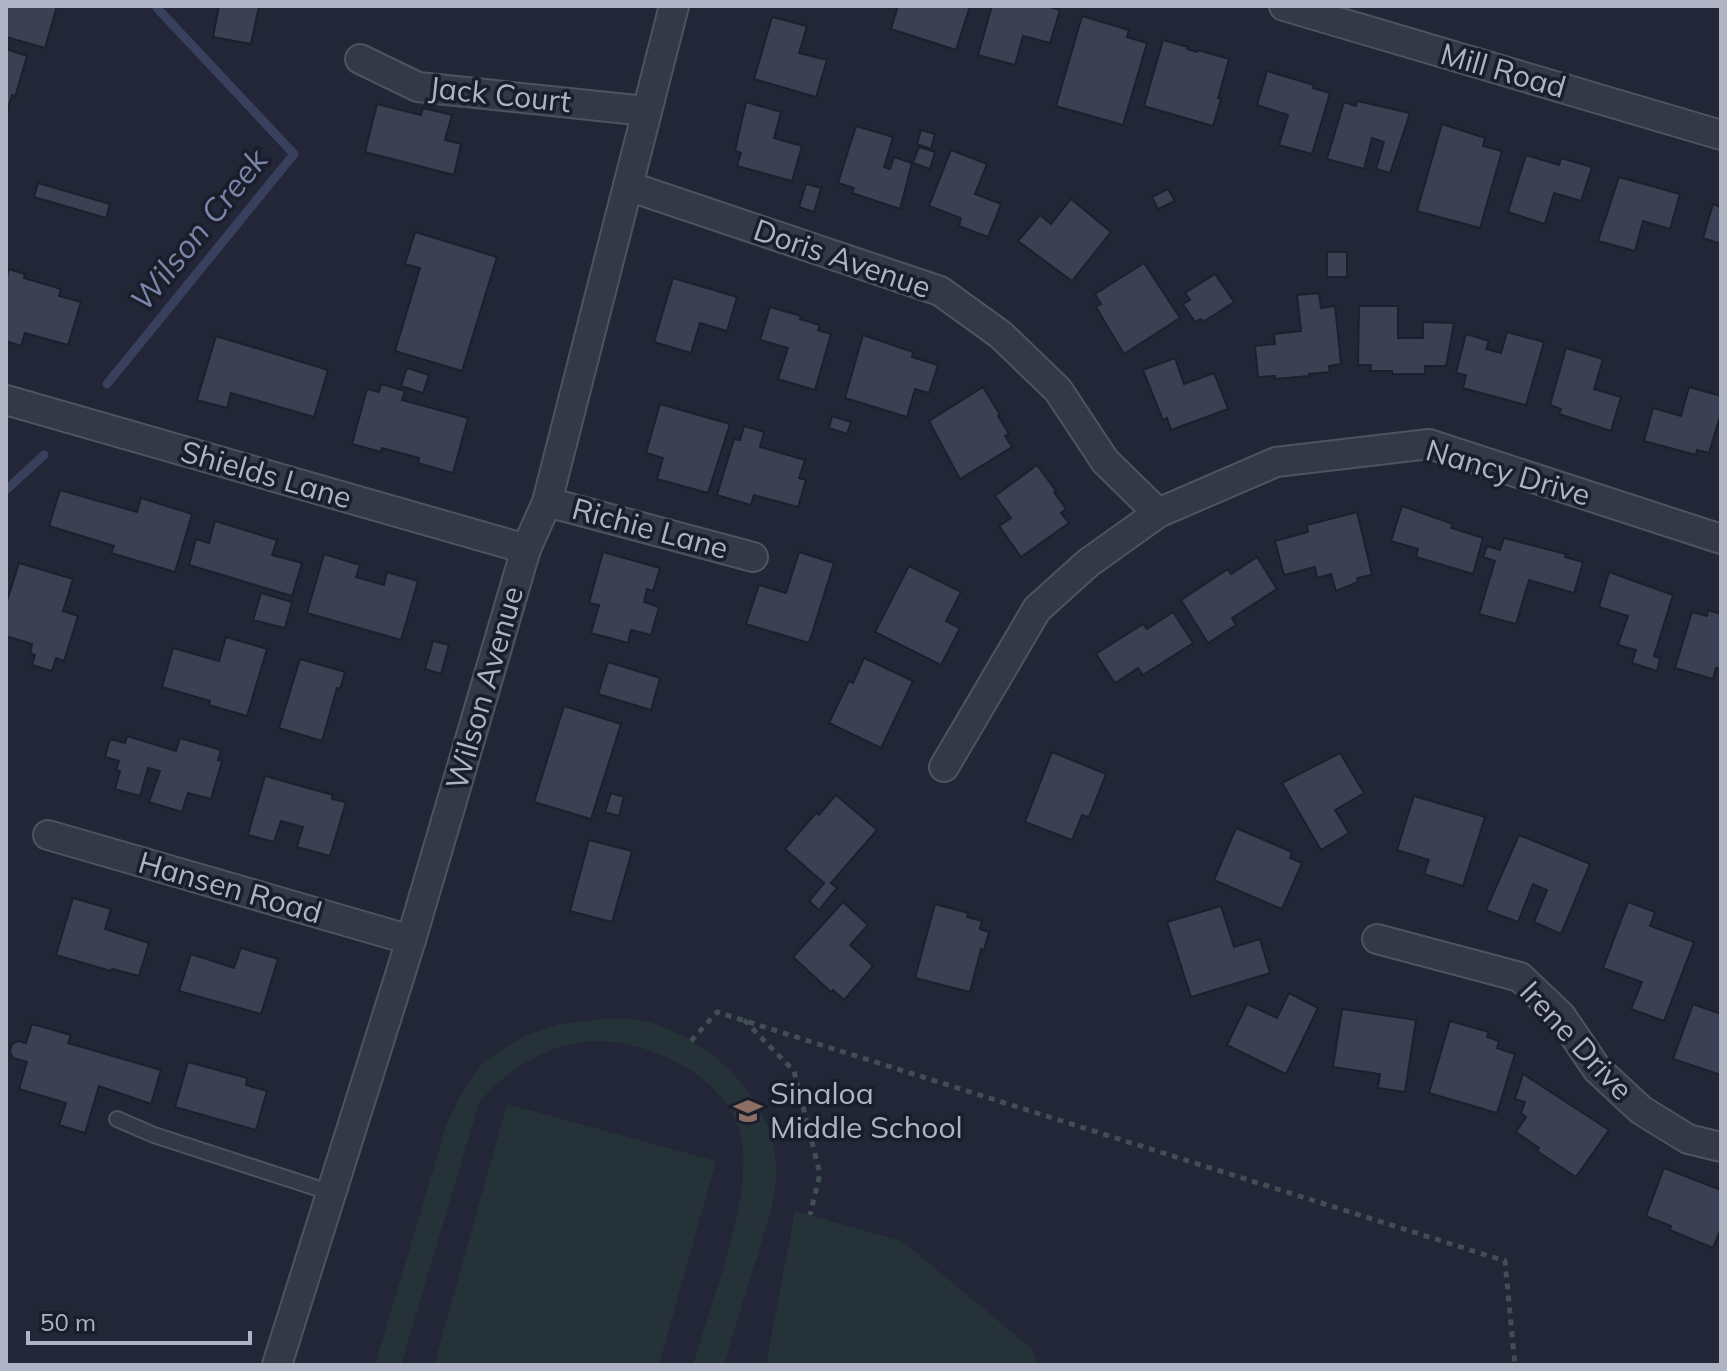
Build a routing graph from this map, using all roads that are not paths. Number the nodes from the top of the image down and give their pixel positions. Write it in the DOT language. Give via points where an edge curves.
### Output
graph roads {
  1 [pos="674,6"];
  2 [pos="1284,6"];
  3 [pos="1355,16"];
  4 [pos="360,59"];
  5 [pos="646,111"];
  6 [pos="1721,135"];
  7 [pos="628,186"];
  8 [pos="6,400"];
  9 [pos="547,502"];
  10 [pos="1158,513"];
  11 [pos="1721,539"];
  12 [pos="526,549"];
  13 [pos="753,557"];
  14 [pos="944,767"];
  15 [pos="48,835"];
  16 [pos="1377,939"];
  17 [pos="411,940"];
  18 [pos="117,1119"];
  19 [pos="1721,1147"];
  20 [pos="332,1193"];
  21 [pos="277,1365"];
  1 -- 5 [label="street, Wilson Avenue"];
  2 -- 3 [label="street, Mill Road"];
  3 -- 6 [label="street, Mill Road"];
  4 -- 5 [label="street, Jack Court" via="418,87"];
  5 -- 7 [label="street, Wilson Avenue"];
  7 -- 9 [label="street, Wilson Avenue"];
  7 -- 10 [label="street, Doris Avenue" via="940,291 1001,335 1058,390 1105,461"];
  8 -- 12 [label="street, Shields Lane"];
  9 -- 12 [label="street, Wilson Avenue"];
  9 -- 13 [label="street, Richie Lane"];
  10 -- 11 [label="street, Nancy Drive" via="1276,462 1429,444"];
  10 -- 14 [label="street, Nancy Drive" via="1088,563 1037,609"];
  12 -- 17 [label="street, Wilson Avenue"];
  15 -- 17 [label="street, Hansen Road"];
  16 -- 19 [label="street, Irene Drive" via="1520,977 1561,1016 1597,1069 1641,1110 1688,1139"];
  17 -- 20 [label="street, Wilson Avenue"];
  18 -- 20 [label="lane"];
  20 -- 21 [label="street, Wilson Avenue"];
}
